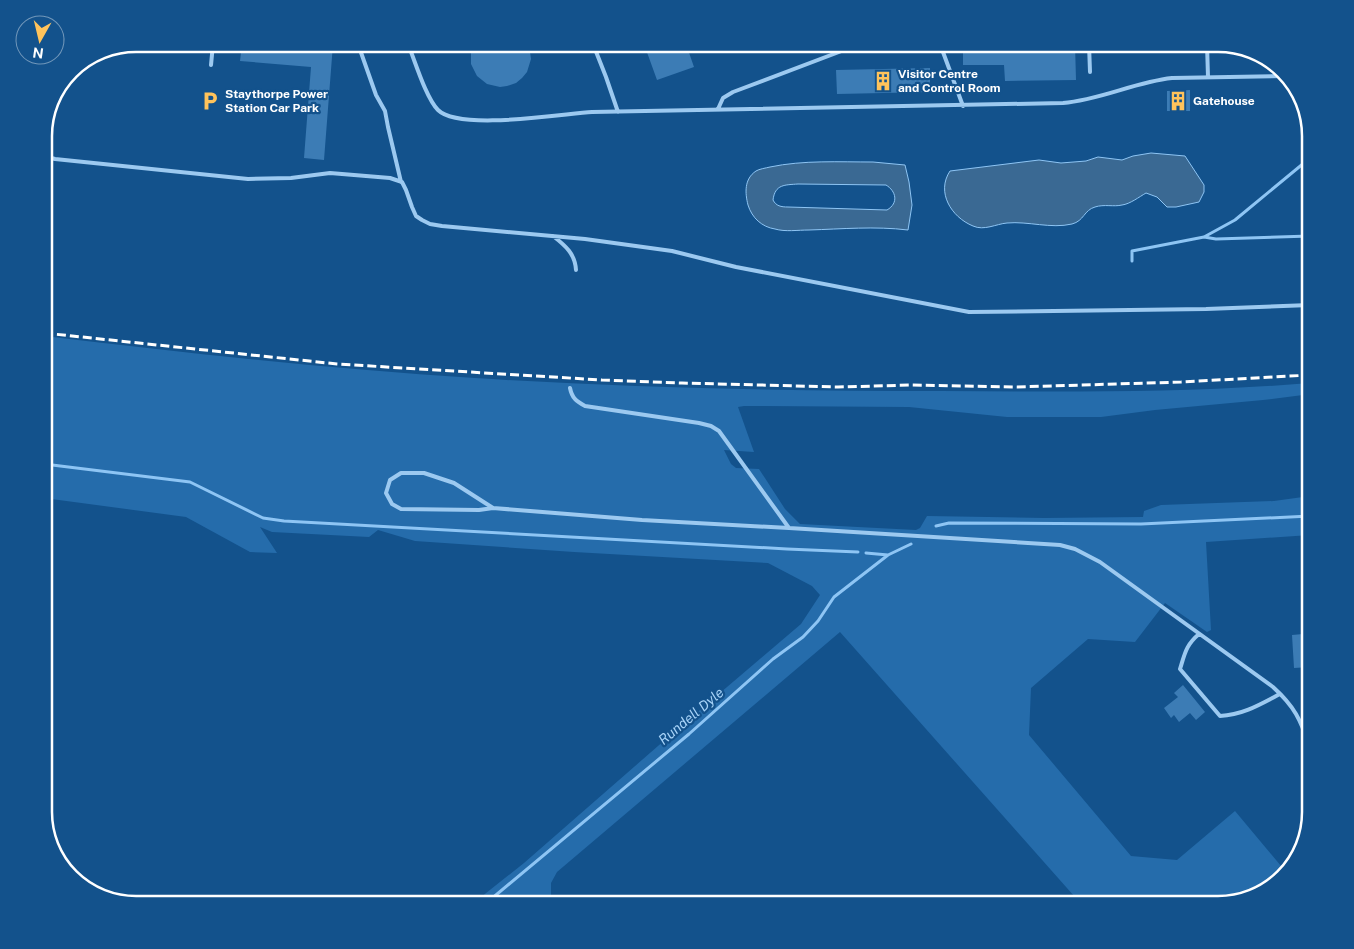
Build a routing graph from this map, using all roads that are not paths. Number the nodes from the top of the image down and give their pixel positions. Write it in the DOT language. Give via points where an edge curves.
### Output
graph roads {
  1 [pos="212,52"];
  2 [pos="361,52"];
  3 [pos="411,52"];
  4 [pos="596,52"];
  5 [pos="839,52"];
  6 [pos="943,52"];
  7 [pos="1089,52"];
  8 [pos="1207,52"];
  9 [pos="211,65"];
  10 [pos="1090,72"];
  11 [pos="1276,76"];
  12 [pos="1208,77"];
  13 [pos="963,106"];
  14 [pos="718,110"];
  15 [pos="618,112"];
  16 [pos="53,158"];
  17 [pos="402,182"];
  18 [pos="552,235"];
  19 [pos="576,270"];
  20 [pos="1302,305"];
  21 [pos="570,388"];
  22 [pos="493,508"];
  23 [pos="789,528"];
  24 [pos="1199,634"];
  25 [pos="1280,694"];
  26 [pos="1302,723"];
  1 -- 9 [label="lane"];
  2 -- 17 [label="lane" via="385,111"];
  3 -- 15 [label="lane" via="431,100 438,110 458,119 522,119"];
  4 -- 15 [label="lane"];
  5 -- 14 [label="lane" via="733,92 723,98"];
  6 -- 13 [label="lane"];
  7 -- 10 [label="lane"];
  8 -- 12 [label="lane"];
  11 -- 12 [label="lane"];
  12 -- 13 [label="lane" via="1157,80 1072,102"];
  13 -- 14 [label="lane"];
  14 -- 15 [label="lane"];
  16 -- 17 [label="lane" via="248,179 330,173"];
  17 -- 18 [label="lane" via="416,216 430,224"];
  18 -- 19 [label="lane" via="570,253"];
  18 -- 20 [label="lane" via="672,251 969,312"];
  21 -- 23 [label="lane" via="576,401 586,406 700,423 719,431"];
  22 -- 22 [label="lane" via="401,509 392,504 386,493 390,480 401,473 424,473 454,483"];
  22 -- 23 [label="lane"];
  23 -- 24 [label="lane" via="1060,545 1100,562"];
  24 -- 25 [label="lane"];
  24 -- 25 [label="lane" via="1187,648 1180,669 1220,716 1243,712"];
  25 -- 26 [label="lane"];
}
